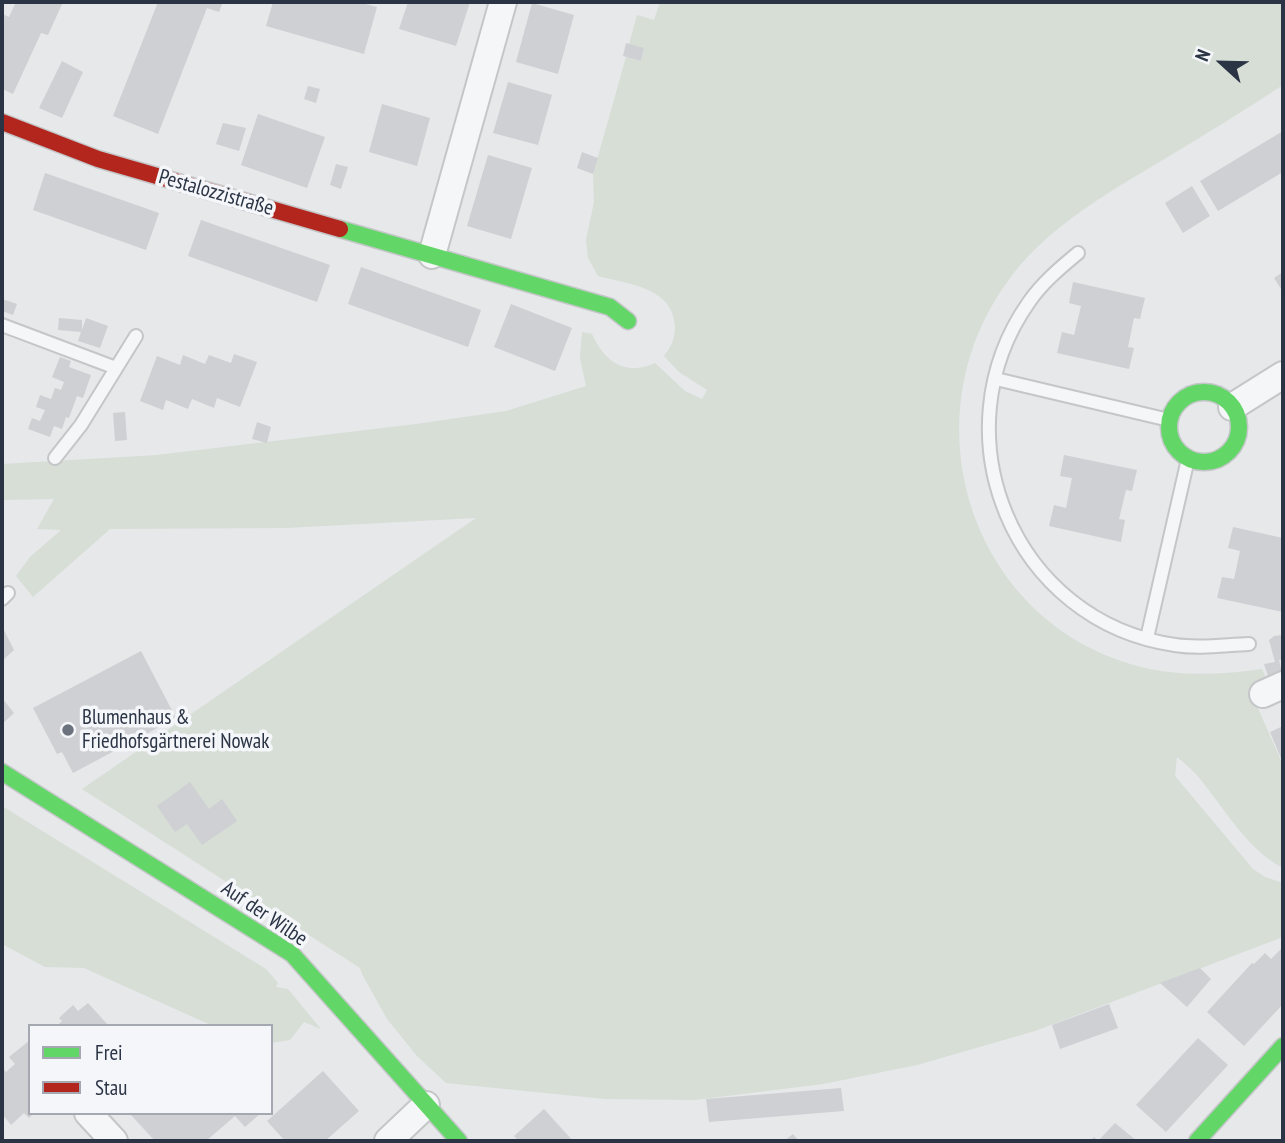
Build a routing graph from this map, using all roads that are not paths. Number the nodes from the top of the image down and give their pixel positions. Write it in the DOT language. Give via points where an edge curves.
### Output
graph roads {
  1 [pos="503,2"];
  2 [pos="2,122"];
  3 [pos="1077,253"];
  4 [pos="432,255"];
  5 [pos="628,321"];
  6 [pos="2,325"];
  7 [pos="136,336"];
  8 [pos="116,368"];
  9 [pos="1283,375"];
  10 [pos="996,379"];
  11 [pos="1233,407"];
  12 [pos="1169,420"];
  13 [pos="55,458"];
  14 [pos="1188,459"];
  15 [pos="1147,638"];
  16 [pos="1249,644"];
  17 [pos="2,772"];
  18 [pos="1283,1046"];
  19 [pos="426,1105"];
  20 [pos="90,1115"];
  21 [pos="114,1141"];
  22 [pos="388,1141"];
  23 [pos="459,1141"];
  24 [pos="1196,1141"];
  1 -- 4 [label="street"];
  2 -- 4 [label="street, Pestalozzistraße" via="98,159"];
  3 -- 10 [label="lane" via="1029,302 1009,338"];
  4 -- 5 [label="street, Pestalozzistraße" via="610,307"];
  6 -- 8 [label="lane"];
  7 -- 8 [label="lane"];
  8 -- 13 [label="lane"];
  9 -- 11 [label="street"];
  10 -- 12 [label="lane"];
  10 -- 15 [label="lane" via="988,440 996,485 1020,541 1038,570 1086,612"];
  11 -- 12 [label="street" via="1219,395 1201,392 1177,404"];
  11 -- 14 [label="street" via="1238,434 1230,450 1216,461"];
  12 -- 14 [label="street" via="1174,447"];
  14 -- 15 [label="lane"];
  15 -- 16 [label="lane" via="1174,645"];
  17 -- 19 [label="street, Auf der Wilbe" via="292,954"];
  18 -- 24 [label="street"];
  19 -- 22 [label="street"];
  19 -- 23 [label="street, Auf der Wilbe"];
  20 -- 21 [label="street"];
}
